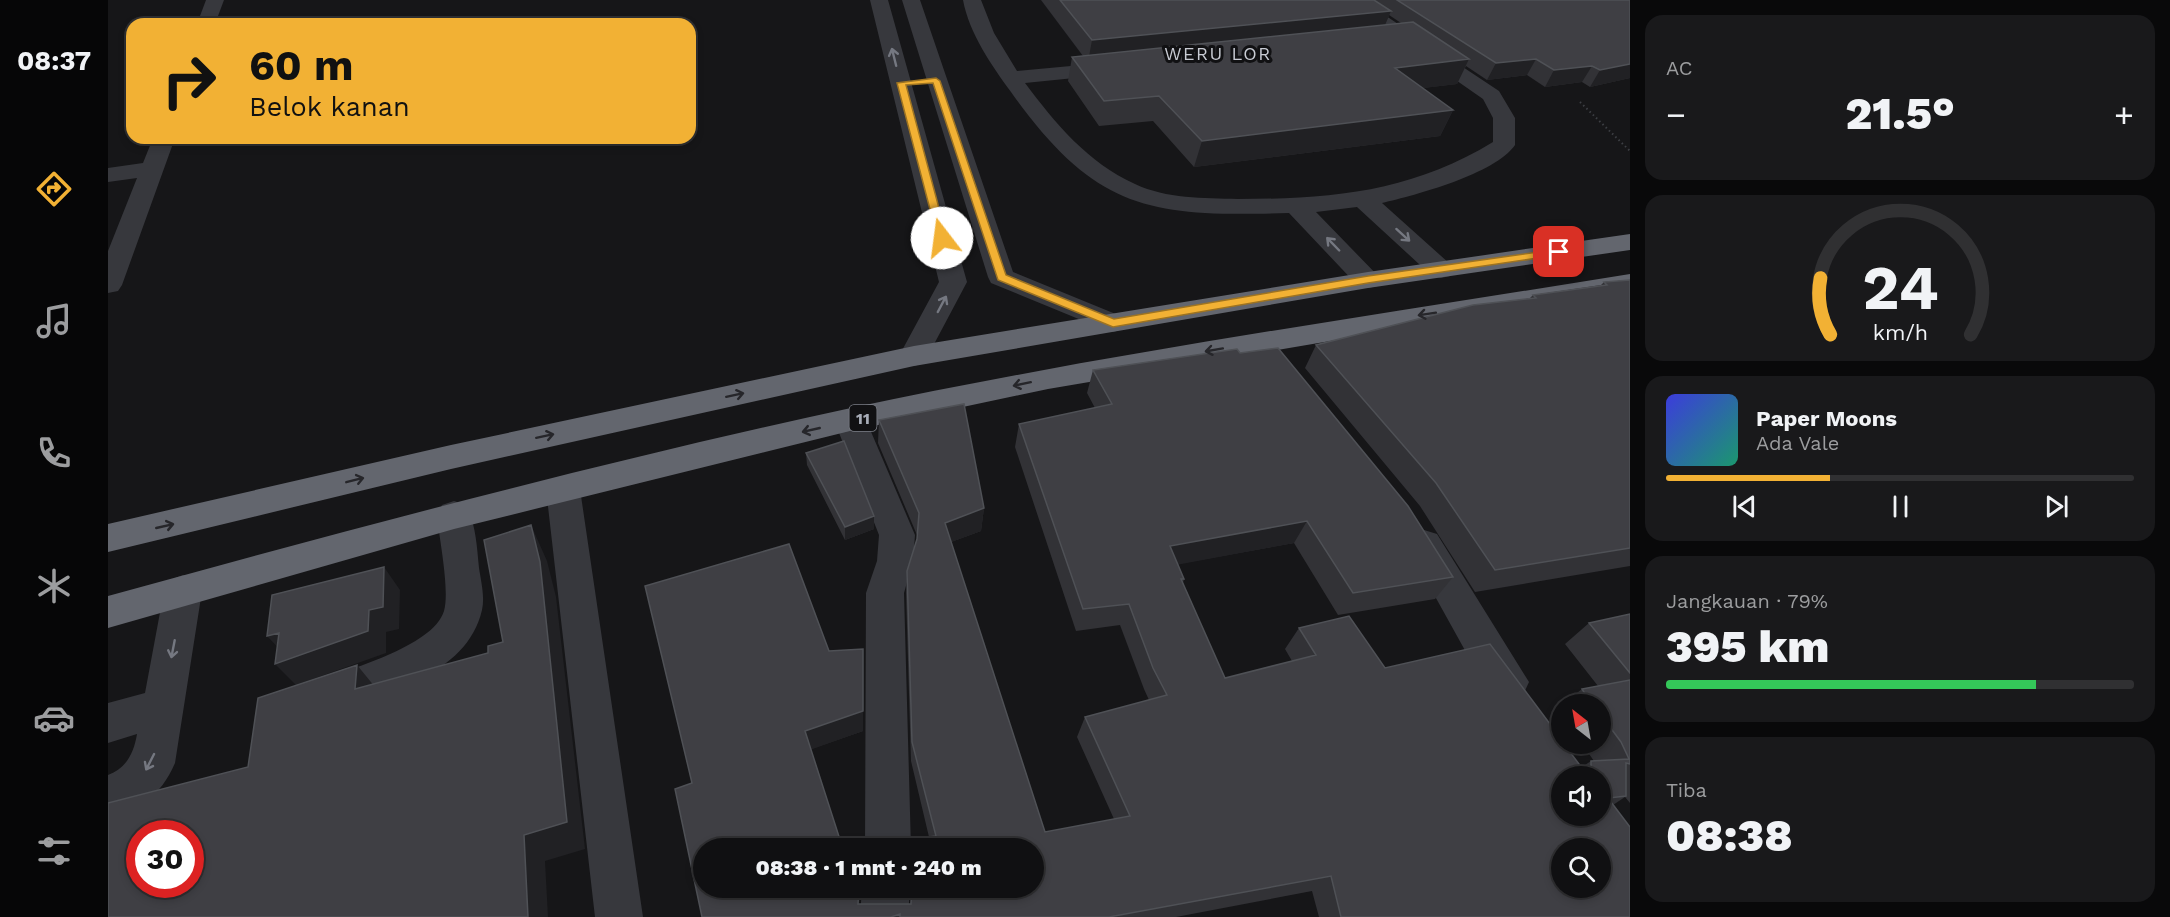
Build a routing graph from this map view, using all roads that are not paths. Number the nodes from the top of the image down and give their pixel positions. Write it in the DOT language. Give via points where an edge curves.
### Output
graph roads {
  1 [pos="215,0"];
  2 [pos="879,0"];
  3 [pos="911,0"];
  4 [pos="972,0"];
  5 [pos="1350,0"];
  6 [pos="208,18"];
  7 [pos="1406,38"];
  8 [pos="1371,41"];
  9 [pos="1139,65"];
  10 [pos="1011,78"];
  11 [pos="936,81"];
  12 [pos="901,83"];
  13 [pos="162,144"];
  14 [pos="153,168"];
  15 [pos="108,175"];
  16 [pos="1365,201"];
  17 [pos="1298,208"];
  18 [pos="1630,242"];
  19 [pos="1441,270"];
  20 [pos="1368,280"];
  21 [pos="1630,282"];
  22 [pos="108,285"];
  23 [pos="1113,323"];
  24 [pos="914,356"];
  25 [pos="850,420"];
  26 [pos="563,489"];
  27 [pos="454,515"];
  28 [pos="1407,517"];
  29 [pos="108,538"];
  30 [pos="183,591"];
  31 [pos="108,612"];
  32 [pos="162,706"];
  33 [pos="292,707"];
  34 [pos="1527,709"];
  35 [pos="108,723"];
  36 [pos="108,797"];
  37 [pos="888,838"];
  38 [pos="885,898"];
  39 [pos="619,917"];
  40 [pos="884,917"];
  1 -- 6 [label="street"];
  12 -- 2 [label="street, one-way"];
  3 -- 11 [label="street"];
  4 -- 10 [label="street" via="980,23"];
  5 -- 7 [label="street"];
  7 -- 8 [label="street"];
  7 -- 16 [label="street" via="1492,95 1504,118 1504,145 1479,164 1434,184"];
  9 -- 10 [label="street"];
  10 -- 17 [label="street" via="1079,161 1124,189 1164,204"];
  11 -- 12 [label="street"];
  11 -- 23 [label="street" via="1002,277"];
  24 -- 12 [label="street, one-way" via="953,282"];
  13 -- 14 [label="street"];
  14 -- 15 [label="street"];
  14 -- 22 [label="street"];
  16 -- 17 [label="street"];
  16 -- 19 [label="street, one-way"];
  20 -- 17 [label="street, one-way"];
  18 -- 19 [label="highway"];
  19 -- 20 [label="highway"];
  20 -- 23 [label="highway"];
  21 -- 25 [label="highway, 11, one-way" via="1274,354 1048,379"];
  23 -- 24 [label="highway"];
  29 -- 24 [label="highway, one-way" via="451,457"];
  25 -- 26 [label="highway, 11, one-way"];
  25 -- 37 [label="street" via="897,535 884,615"];
  26 -- 27 [label="highway, 11"];
  26 -- 39 [label="street"];
  27 -- 30 [label="highway, 11"];
  27 -- 33 [label="street" via="464,610 448,638 410,665"];
  28 -- 34 [label="street" via="1481,642"];
  30 -- 31 [label="highway, 11"];
  30 -- 32 [label="street, one-way"];
  32 -- 35 [label="street"];
  32 -- 36 [label="street, one-way" via="153,763 131,788"];
  38 -- 40 [label="street"];
}
